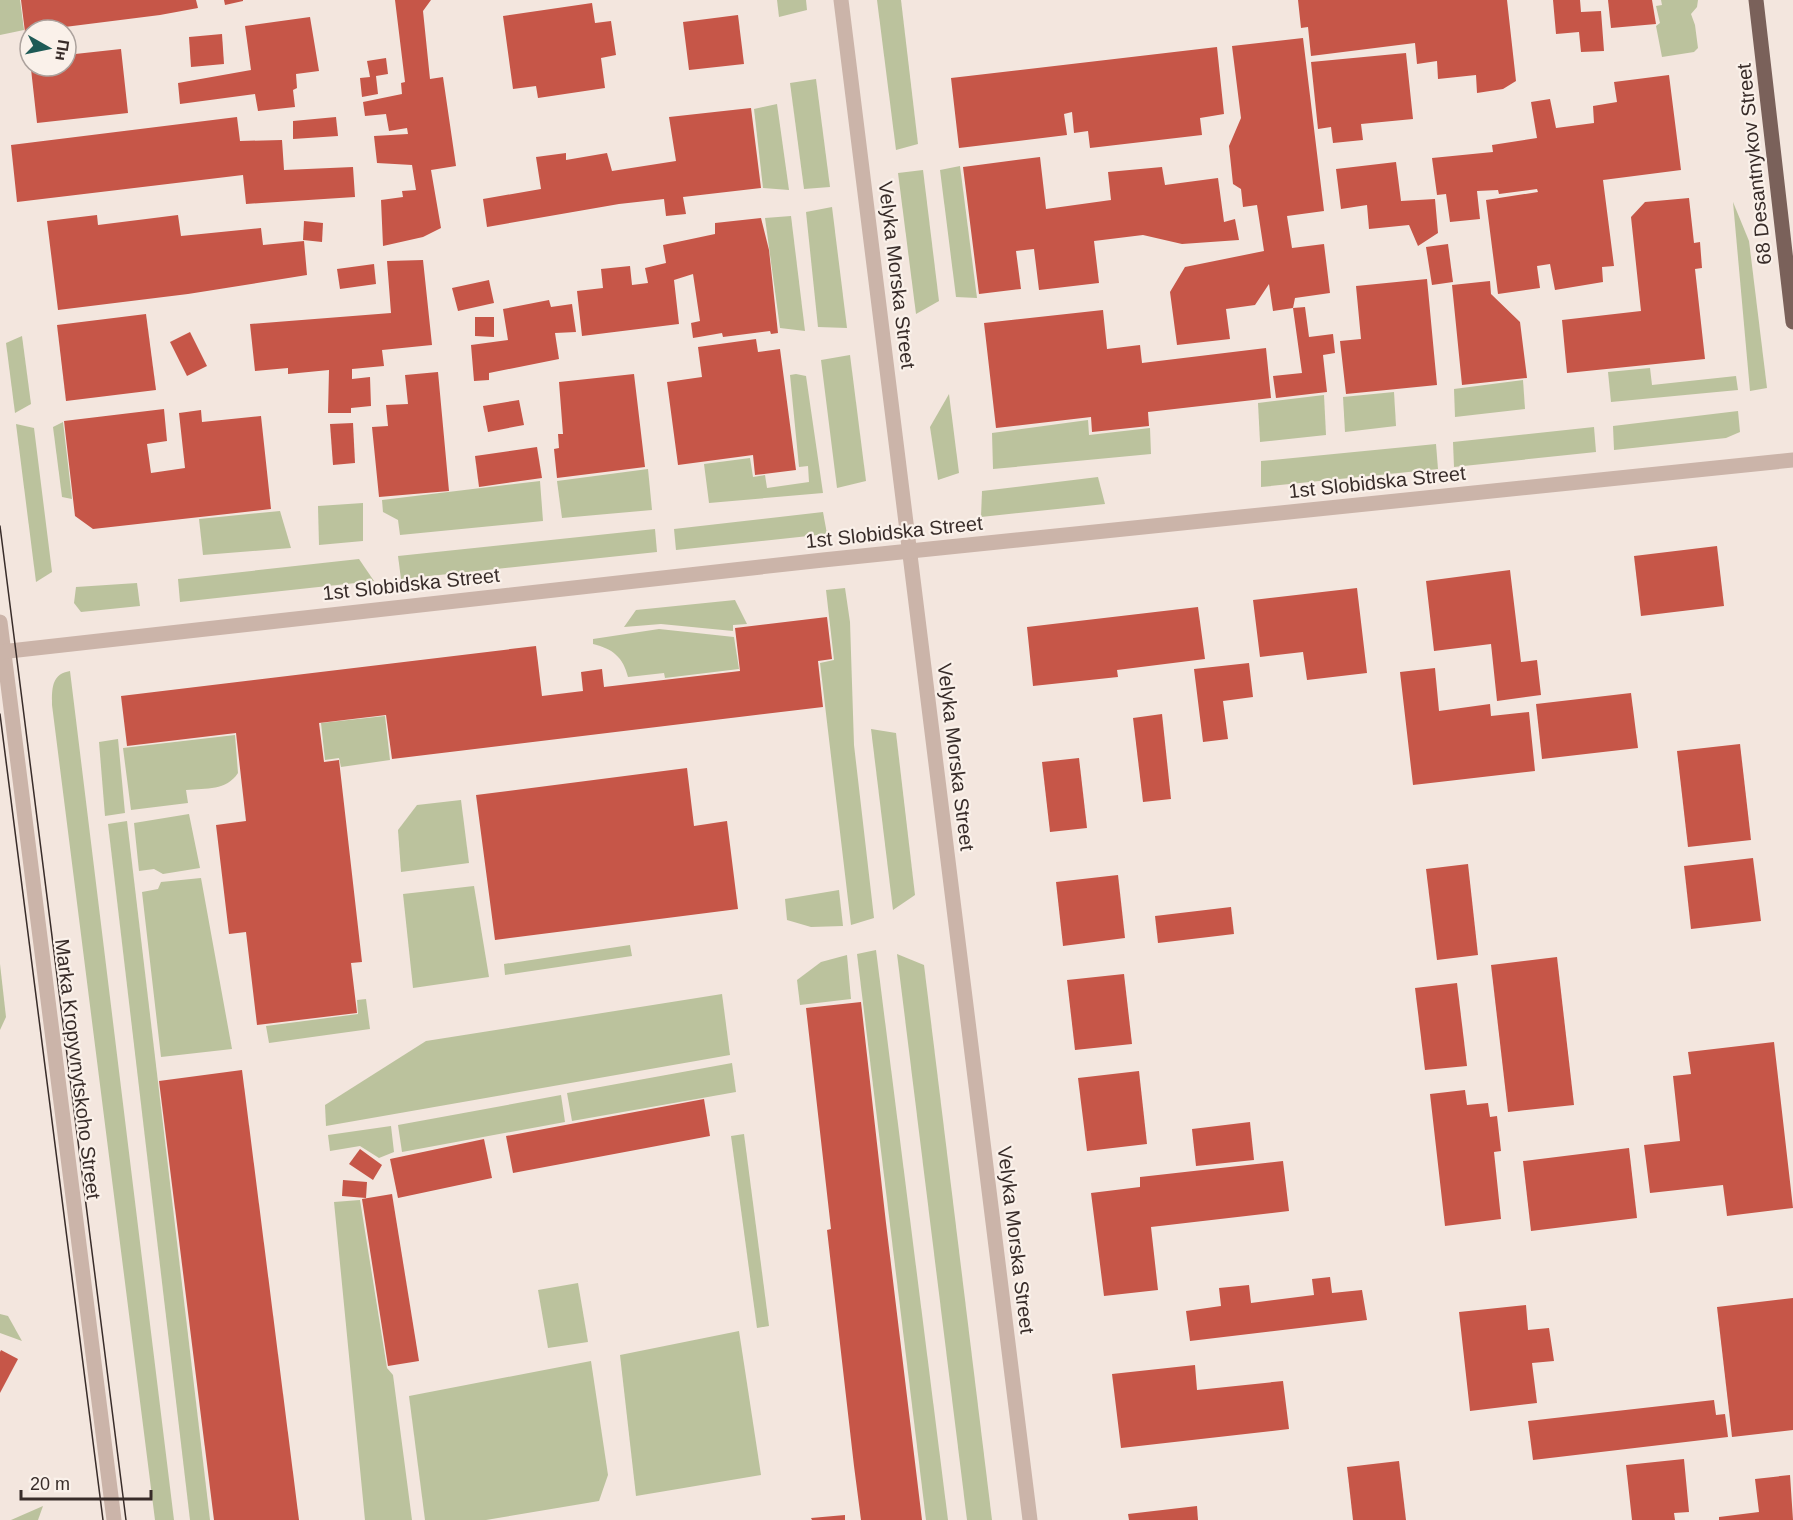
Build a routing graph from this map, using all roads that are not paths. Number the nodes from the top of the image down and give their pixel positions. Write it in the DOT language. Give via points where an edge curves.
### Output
graph roads {
  1 [pos="841,0"];
  2 [pos="1756,0"];
  3 [pos="1793,322"];
  4 [pos="1793,460"];
  5 [pos="909,552"];
  6 [pos="0,622"];
  7 [pos="2,651"];
  8 [pos="114,1520"];
  9 [pos="1030,1520"];
  1 -- 5 [label="street, Velyka Morska Street"];
  2 -- 3 [label="main road, 68 Desantnykov Street"];
  4 -- 5 [label="street, 1st Slobidska Street"];
  5 -- 7 [label="street, 1st Slobidska Street"];
  5 -- 9 [label="street, Velyka Morska Street"];
  6 -- 7 [label="street, Marka Kropyvnytskoho Street"];
  7 -- 8 [label="street, Marka Kropyvnytskoho Street"];
}
